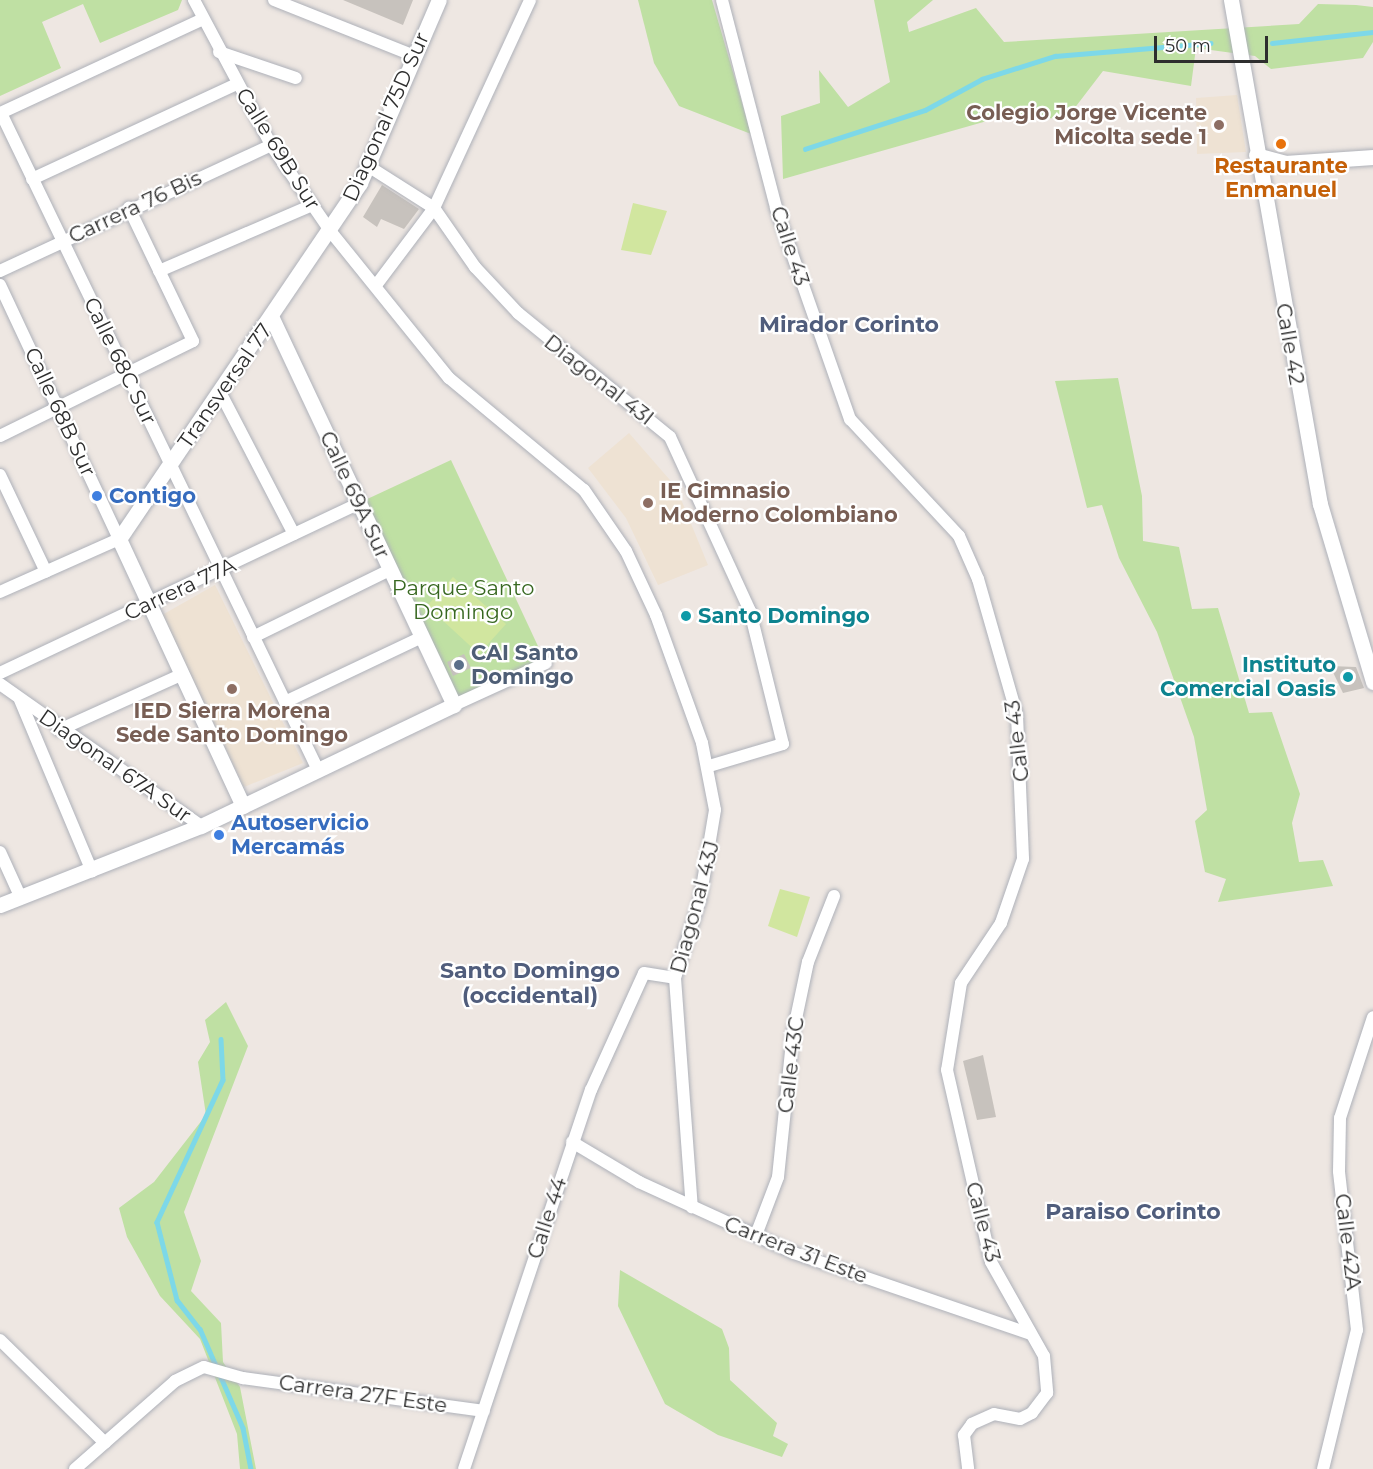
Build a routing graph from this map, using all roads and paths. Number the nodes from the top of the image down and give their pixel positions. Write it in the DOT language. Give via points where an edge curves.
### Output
graph roads {
  1 [pos="274,0"];
  2 [pos="439,0"];
  3 [pos="530,0"];
  4 [pos="722,0"];
  5 [pos="1231,0"];
  6 [pos="193,2"];
  7 [pos="201,21"];
  8 [pos="219,52"];
  9 [pos="415,56"];
  10 [pos="296,78"];
  11 [pos="237,84"];
  12 [pos="1,114"];
  13 [pos="271,145"];
  14 [pos="1256,155"];
  15 [pos="1373,157"];
  16 [pos="368,166"];
  17 [pos="32,179"];
  18 [pos="312,206"];
  19 [pos="129,208"];
  20 [pos="434,208"];
  21 [pos="331,232"];
  22 [pos="62,241"];
  23 [pos="0,271"];
  24 [pos="159,271"];
  25 [pos="377,284"];
  26 [pos="0,285"];
  27 [pos="272,318"];
  28 [pos="126,374"];
  29 [pos="220,392"];
  30 [pos="58,408"];
  31 [pos="0,436"];
  32 [pos="170,465"];
  33 [pos="0,475"];
  34 [pos="359,503"];
  35 [pos="294,534"];
  36 [pos="119,539"];
  37 [pos="220,569"];
  38 [pos="390,570"];
  39 [pos="46,572"];
  40 [pos="0,592"];
  41 [pos="149,603"];
  42 [pos="656,615"];
  43 [pos="253,637"];
  44 [pos="422,637"];
  45 [pos="546,663"];
  46 [pos="0,673"];
  47 [pos="183,674"];
  48 [pos="1373,682"];
  49 [pos="2,688"];
  50 [pos="20,699"];
  51 [pos="285,702"];
  52 [pos="453,705"];
  53 [pos="59,730"];
  54 [pos="709,766"];
  55 [pos="318,770"];
  56 [pos="243,806"];
  57 [pos="201,825"];
  58 [pos="0,852"];
  59 [pos="92,871"];
  60 [pos="834,896"];
  61 [pos="21,898"];
  62 [pos="0,905"];
  63 [pos="675,978"];
  64 [pos="1373,1017"];
  65 [pos="572,1142"];
  66 [pos="692,1207"];
  67 [pos="756,1235"];
  68 [pos="1031,1334"];
  69 [pos="0,1340"];
  70 [pos="484,1411"];
  71 [pos="105,1443"];
  72 [pos="75,1469"];
  73 [pos="464,1469"];
  74 [pos="968,1469"];
  75 [pos="1323,1469"];
  1 -- 9 [label="street"];
  2 -- 9 [label="street, Diagonal 75D Sur"];
  3 -- 20 [label="street"];
  4 -- 68 [label="street, Calle 43" via="776,208 850,419 959,536 978,579 1017,715 1023,859 1001,923 961,983 947,1070 991,1262"];
  5 -- 14 [label="street, Calle 42"];
  6 -- 7 [label="street, Calle 69B Sur"];
  7 -- 8 [label="street, Calle 69B Sur"];
  7 -- 12 [label="street"];
  8 -- 10 [label="street"];
  8 -- 11 [label="street, Calle 69B Sur"];
  9 -- 16 [label="street, Diagonal 75D Sur"];
  11 -- 13 [label="street, Calle 69B Sur"];
  11 -- 17 [label="street"];
  12 -- 17 [label="street, Calle 68C Sur"];
  13 -- 18 [label="street, Calle 69B Sur"];
  13 -- 19 [label="street, Carrera 76 Bis"];
  14 -- 15 [label="street" via="1285,163"];
  14 -- 48 [label="street, Calle 42" via="1320,504"];
  16 -- 20 [label="street"];
  16 -- 21 [label="street, Diagonal 75D Sur"];
  17 -- 22 [label="street, Calle 68C Sur"];
  18 -- 21 [label="street, Calle 69B Sur"];
  18 -- 24 [label="street"];
  19 -- 22 [label="street, Carrera 76 Bis"];
  19 -- 24 [label="street"];
  20 -- 25 [label="street"];
  20 -- 54 [label="street, Diagonal 43I" via="475,267 518,313 670,437 750,611 783,744"];
  21 -- 25 [label="street, Calle 69B Sur"];
  21 -- 27 [label="street, Transversal 77"];
  22 -- 23 [label="street, Carrera 76 Bis"];
  22 -- 28 [label="street, Calle 68C Sur"];
  24 -- 28 [label="street" via="193,341"];
  25 -- 42 [label="street, Calle 69B Sur" via="465,393 584,490 626,551"];
  26 -- 30 [label="street, Calle 68B Sur"];
  27 -- 29 [label="street, Transversal 77"];
  27 -- 34 [label="street, Calle 69A Sur"];
  28 -- 30 [label="street"];
  28 -- 32 [label="street, Calle 68C Sur"];
  29 -- 32 [label="street, Transversal 77"];
  29 -- 35 [label="street"];
  30 -- 31 [label="street"];
  30 -- 36 [label="street, Calle 68B Sur"];
  32 -- 36 [label="street, Transversal 77"];
  32 -- 37 [label="street, Calle 68C Sur"];
  33 -- 39 [label="street"];
  34 -- 35 [label="street, Carrera 77A"];
  34 -- 38 [label="street, Calle 69A Sur"];
  35 -- 37 [label="street, Carrera 77A"];
  36 -- 39 [label="street"];
  36 -- 41 [label="street"];
  37 -- 41 [label="street, Carrera 77A"];
  37 -- 43 [label="street, Calle 68C Sur"];
  38 -- 43 [label="street"];
  38 -- 44 [label="street, Calle 69A Sur"];
  39 -- 40 [label="street"];
  41 -- 46 [label="street, Carrera 77A"];
  41 -- 47 [label="street"];
  42 -- 54 [label="street, Diagonal 43J"];
  43 -- 51 [label="street, Calle 68C Sur"];
  44 -- 51 [label="street"];
  44 -- 52 [label="street, Calle 69A Sur"];
  45 -- 52 [label="street"];
  47 -- 53 [label="street"];
  47 -- 56 [label="street"];
  49 -- 50 [label="street, Diagonal 67A Sur"];
  50 -- 53 [label="street, Diagonal 67A Sur"];
  50 -- 59 [label="street"];
  51 -- 55 [label="street, Calle 68C Sur"];
  52 -- 55 [label="street"];
  53 -- 57 [label="street, Diagonal 67A Sur"];
  54 -- 63 [label="street, Diagonal 43J" via="715,831"];
  55 -- 56 [label="street"];
  56 -- 57 [label="street"];
  57 -- 59 [label="street"];
  58 -- 61 [label="street"];
  59 -- 61 [label="street"];
  60 -- 67 [label="street, Calle 43C" via="808,962 793,1033 778,1177"];
  61 -- 62 [label="street"];
  63 -- 65 [label="street, Calle 44" via="644,973"];
  63 -- 66 [label="street, Diagonal 43J"];
  64 -- 75 [label="street, Calle 42A" via="1340,1118 1339,1171 1357,1330"];
  65 -- 66 [label="street, Carrera 31 Este"];
  65 -- 70 [label="street, Calle 44"];
  66 -- 67 [label="street, Carrera 31 Este"];
  67 -- 68 [label="street, Carrera 31 Este"];
  68 -- 74 [label="street, Calle 43" via="1044,1356 1043,1401 1020,1419 994,1414 972,1424 964,1435"];
  69 -- 71 [label="street"];
  70 -- 71 [label="street, Carrera 27F Este" via="243,1378 204,1367 175,1381"];
  70 -- 73 [label="street, Calle 44"];
  71 -- 72 [label="street"];
}
